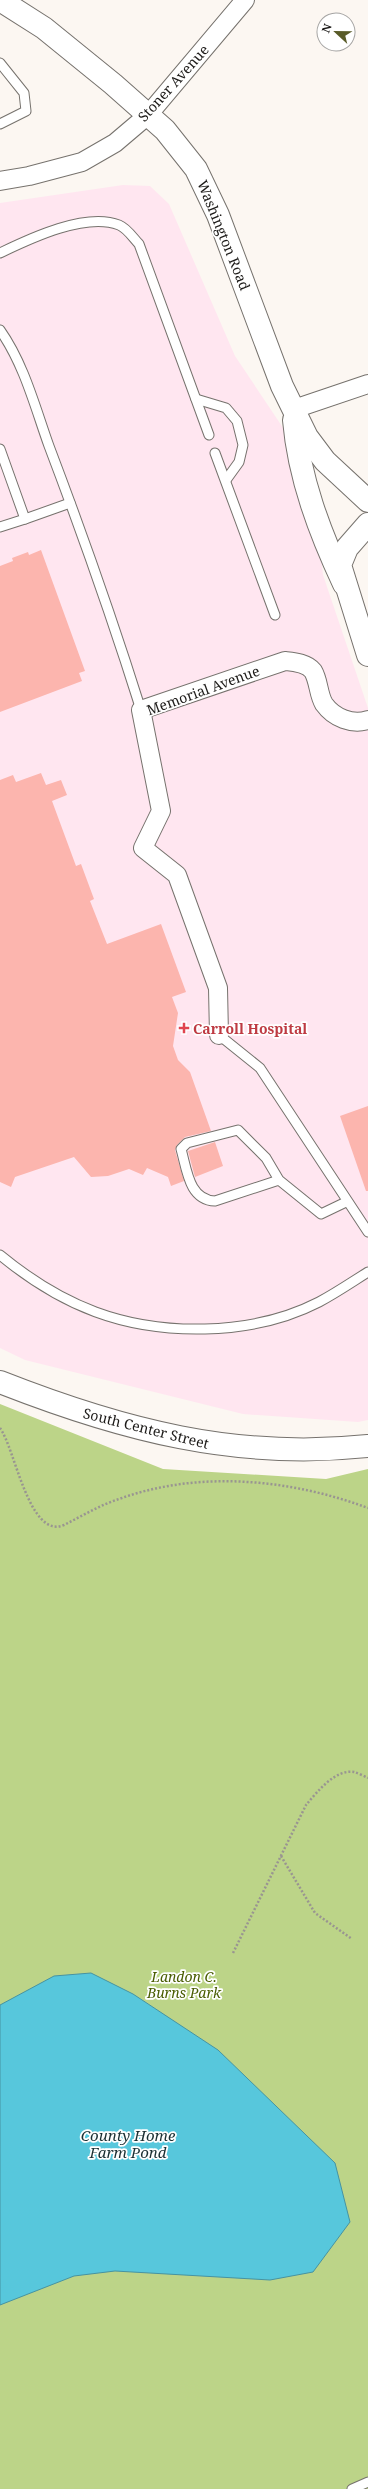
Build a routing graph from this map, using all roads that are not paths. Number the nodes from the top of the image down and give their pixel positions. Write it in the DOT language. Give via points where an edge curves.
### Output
graph roads {
  1 [pos="0,0"];
  2 [pos="245,0"];
  3 [pos="0,63"];
  4 [pos="148,115"];
  5 [pos="0,124"];
  6 [pos="0,181"];
  7 [pos="0,253"];
  8 [pos="0,330"];
  9 [pos="368,384"];
  10 [pos="196,399"];
  11 [pos="294,409"];
  12 [pos="209,435"];
  13 [pos="0,449"];
  14 [pos="216,453"];
  15 [pos="226,480"];
  16 [pos="368,501"];
  17 [pos="70,503"];
  18 [pos="25,518"];
  19 [pos="368,524"];
  20 [pos="0,527"];
  21 [pos="344,584"];
  22 [pos="275,615"];
  23 [pos="368,655"];
  24 [pos="141,710"];
  25 [pos="368,720"];
  26 [pos="219,1035"];
  27 [pos="279,1180"];
  28 [pos="346,1202"];
  29 [pos="368,1232"];
  30 [pos="0,1254"];
  31 [pos="368,1272"];
  32 [pos="0,1382"];
  33 [pos="368,1446"];
  34 [pos="368,2482"];
  35 [pos="352,2489"];
  1 -- 4 [label="main road, Washington Road" via="44,28"];
  2 -- 4 [label="street, Stoner Avenue"];
  3 -- 5 [label="lane" via="24,93 26,111"];
  4 -- 6 [label="street, Stoner Avenue" via="115,143 87,160"];
  4 -- 11 [label="main road, Washington Road" via="182,150 206,189"];
  7 -- 10 [label="lane" via="38,235 100,220 121,226 139,244"];
  8 -- 17 [label="lane" via="10,344 20,367"];
  9 -- 11 [label="street"];
  10 -- 12 [label="lane"];
  10 -- 15 [label="lane" via="226,408 237,421 243,444 239,462"];
  11 -- 16 [label="main road, Washington Road" via="308,437 325,461"];
  11 -- 21 [label="main road" via="297,448 322,537"];
  13 -- 18 [label="lane"];
  14 -- 15 [label="lane"];
  15 -- 22 [label="lane"];
  17 -- 18 [label="lane"];
  17 -- 24 [label="lane"];
  18 -- 20 [label="lane"];
  19 -- 21 [label="main road" via="341,557"];
  21 -- 23 [label="main road"];
  24 -- 25 [label="street, Memorial Avenue" via="285,661 306,666 313,671 324,703 336,716 350,721"];
  24 -- 26 [label="street, Memorial Avenue" via="160,811 143,848 177,875 218,988"];
  26 -- 28 [label="lane" via="260,1068"];
  27 -- 27 [label="lane" via="266,1158 238,1130 187,1143 181,1149 196,1194 203,1201 214,1201"];
  27 -- 28 [label="lane" via="321,1214"];
  28 -- 29 [label="lane"];
  30 -- 31 [label="lane" via="34,1281 85,1309 120,1321 174,1330 225,1329 257,1324 318,1302"];
  32 -- 33 [label="main road, South Center Street" via="62,1407 205,1443 299,1450"];
  34 -- 35 [label="lane"];
}
